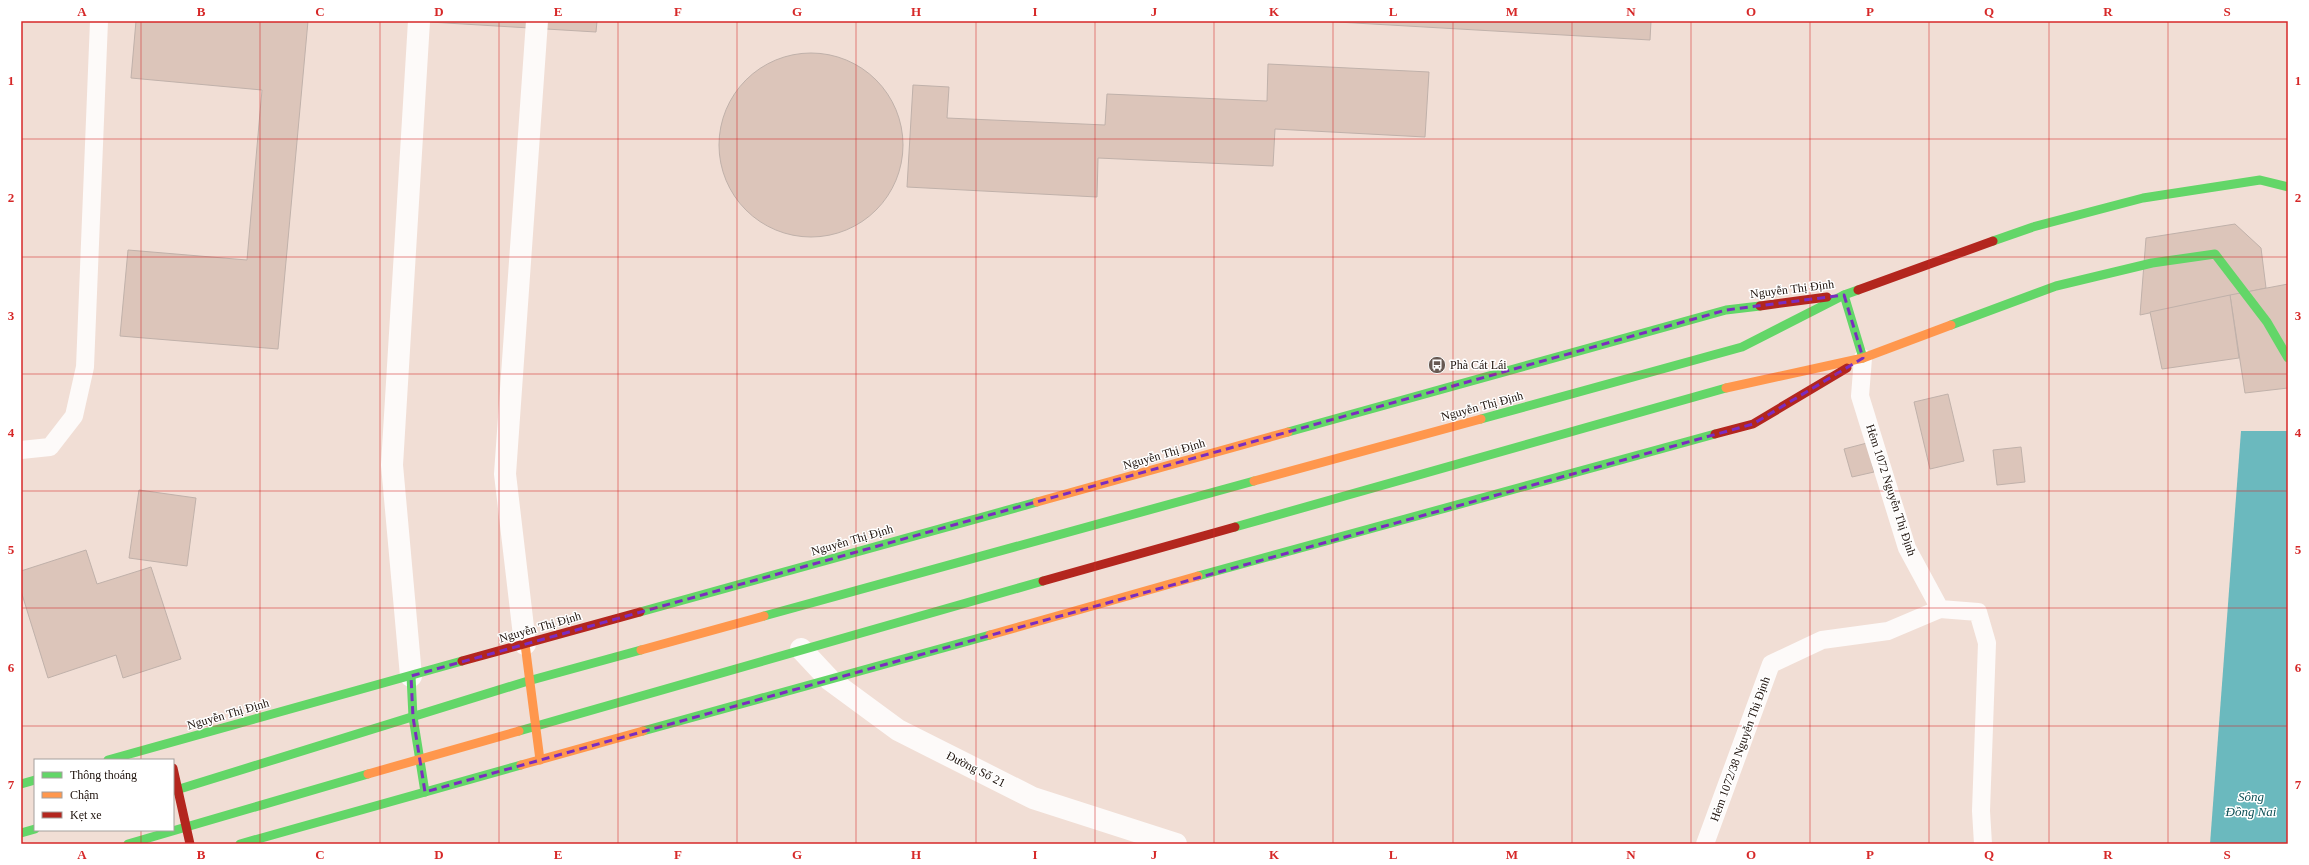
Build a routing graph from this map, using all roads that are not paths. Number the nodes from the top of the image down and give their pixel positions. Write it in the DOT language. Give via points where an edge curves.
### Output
graph roads {
  1 [pos="99,21"];
  2 [pos="419,21"];
  3 [pos="537,21"];
  4 [pos="2288,186"];
  5 [pos="1844,295"];
  6 [pos="1863,358"];
  7 [pos="2288,358"];
  8 [pos="21,450"];
  9 [pos="1940,609"];
  10 [pos="525,644"];
  11 [pos="801,649"];
  12 [pos="411,676"];
  13 [pos="830,680"];
  14 [pos="528,681"];
  15 [pos="413,717"];
  16 [pos="538,727"];
  17 [pos="167,743"];
  18 [pos="170,754"];
  19 [pos="111,759"];
  20 [pos="420,759"];
  21 [pos="540,760"];
  22 [pos="174,779"];
  23 [pos="34,780"];
  24 [pos="21,784"];
  25 [pos="175,790"];
  26 [pos="425,792"];
  27 [pos="186,827"];
  28 [pos="34,829"];
  29 [pos="172,831"];
  30 [pos="174,831"];
  31 [pos="21,833"];
  32 [pos="128,844"];
  33 [pos="190,844"];
  34 [pos="240,844"];
  35 [pos="1176,844"];
  36 [pos="1705,844"];
  37 [pos="1984,844"];
  1 -- 8 [label="lane" via="85,367 74,416 50,447"];
  2 -- 12 [label="street" via="392,465"];
  3 -- 10 [label="street" via="505,474"];
  4 -- 5 [label="main road" via="2260,180 2143,198 2033,227"];
  5 -- 6 [label="main road"];
  5 -- 10 [label="main road, Nguyễn Thị Định" via="1726,310"];
  5 -- 14 [label="main road, Nguyễn Thị Định" via="1742,347"];
  6 -- 7 [label="main road" via="2056,286 2152,263 2215,254 2267,322"];
  6 -- 9 [label="lane, Hẻm 1072 Nguyễn Thị Định" via="1860,396 1907,548"];
  6 -- 11 [label="main road" via="1745,383"];
  6 -- 13 [label="main road" via="1753,424"];
  9 -- 36 [label="lane, Hẻm 1072/38 Nguyễn Thị Định" via="1888,631 1822,640 1771,664"];
  9 -- 37 [label="lane" via="1978,612 1987,643 1981,811"];
  10 -- 12 [label="main road, Nguyễn Thị Định"];
  10 -- 14 [label="main road"];
  11 -- 13 [label="street, Đường Số 21"];
  11 -- 16 [label="main road"];
  12 -- 15 [label="main road"];
  12 -- 17 [label="main road, Nguyễn Thị Định"];
  13 -- 21 [label="main road"];
  13 -- 35 [label="street, Đường Số 21" via="898,730 1033,798"];
  14 -- 15 [label="main road, Nguyễn Thị Định"];
  14 -- 16 [label="main road"];
  15 -- 20 [label="main road"];
  15 -- 25 [label="main road, Nguyễn Thị Định"];
  16 -- 20 [label="main road"];
  16 -- 21 [label="main road"];
  17 -- 18 [label="main road"];
  17 -- 19 [label="main road, Nguyễn Thị Định"];
  20 -- 26 [label="main road"];
  20 -- 27 [label="main road"];
  21 -- 26 [label="main road"];
  22 -- 25 [label="main road"];
  23 -- 24 [label="main road"];
  25 -- 27 [label="main road"];
  26 -- 34 [label="main road"];
  27 -- 30 [label="main road"];
  27 -- 33 [label="main road"];
  28 -- 31 [label="main road"];
  29 -- 32 [label="main road"];
}
